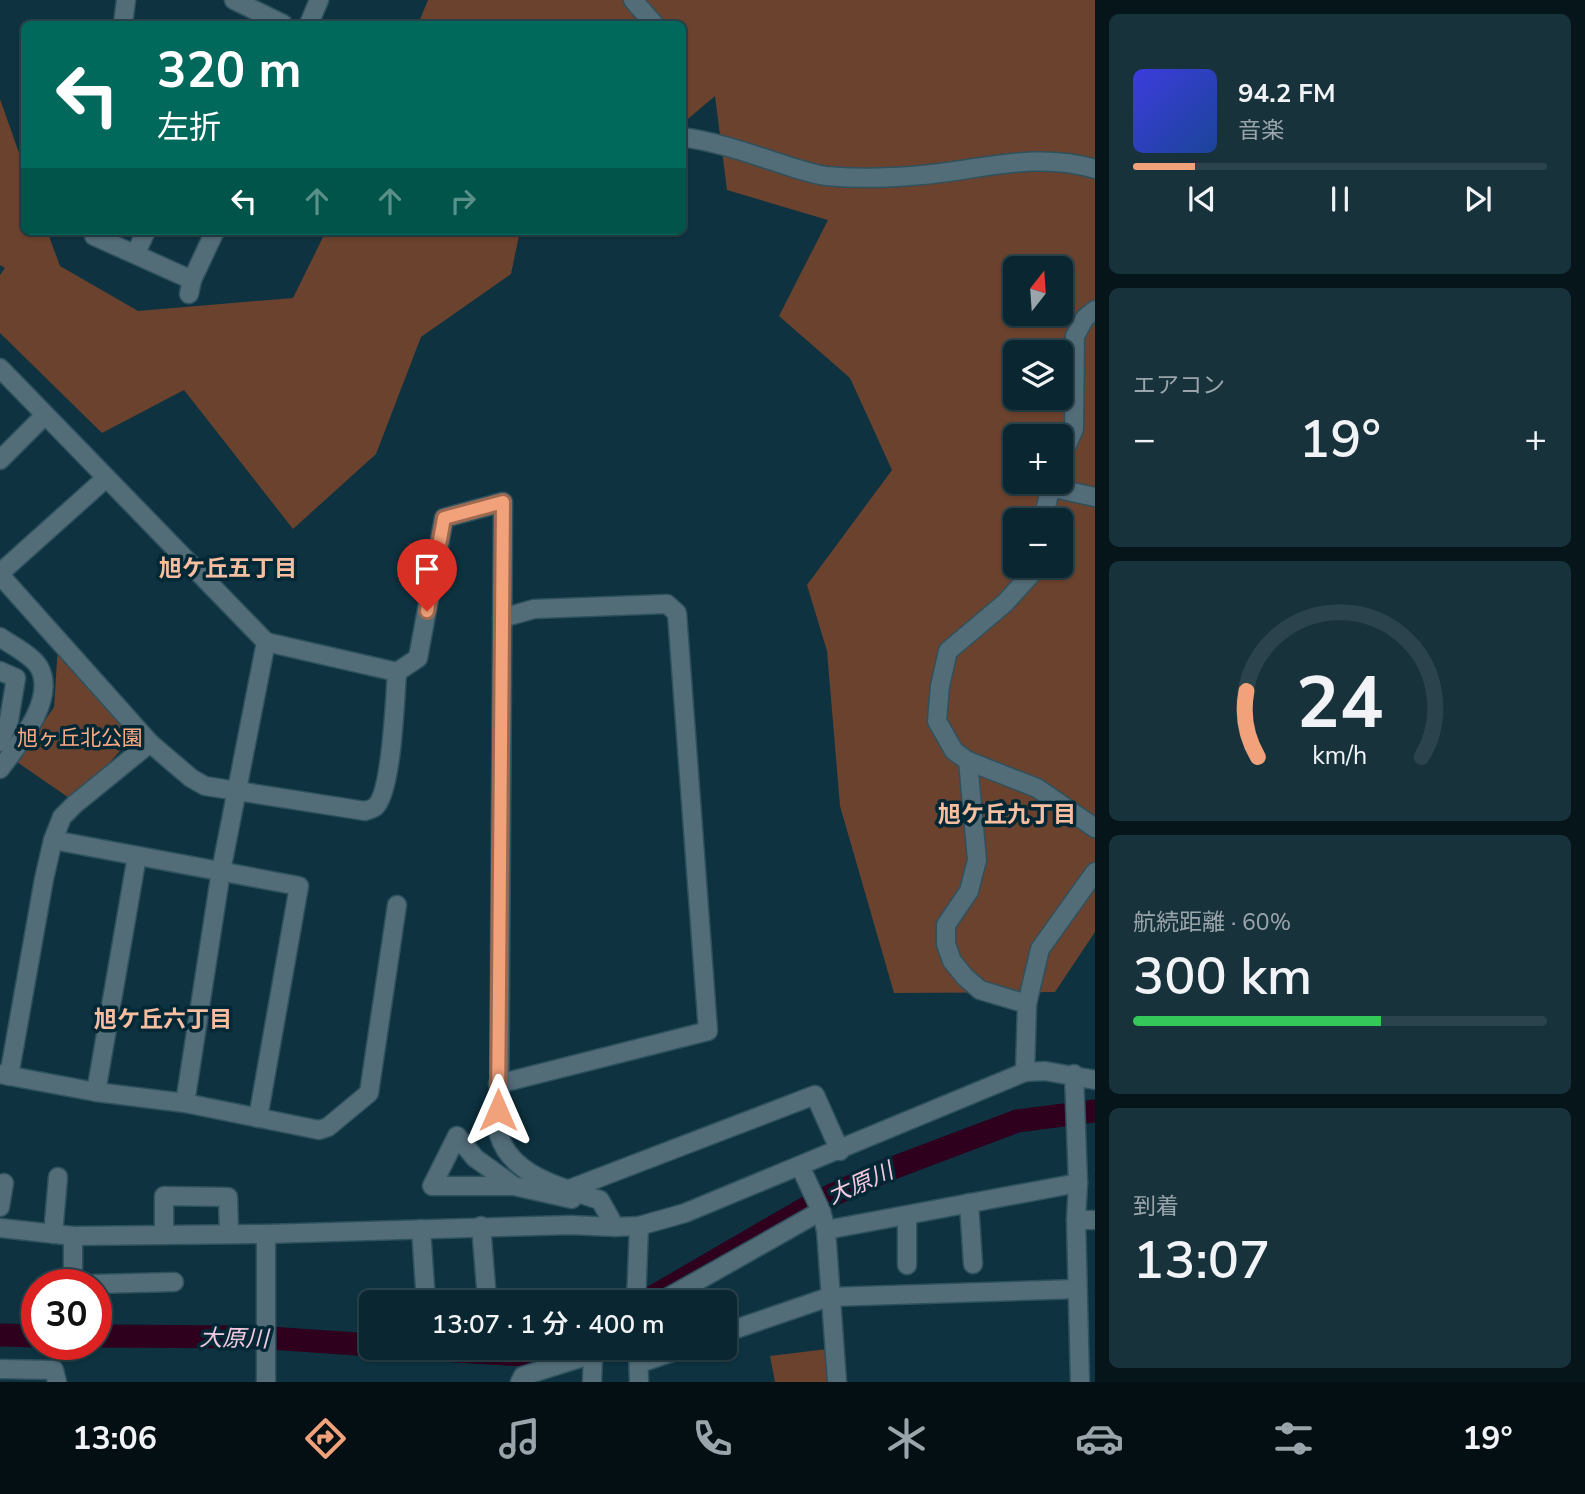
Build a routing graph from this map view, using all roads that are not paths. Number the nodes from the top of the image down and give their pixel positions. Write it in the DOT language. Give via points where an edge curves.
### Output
graph roads {
  1 [pos="125,0"];
  2 [pos="234,0"];
  3 [pos="319,0"];
  4 [pos="633,0"];
  5 [pos="123,21"];
  6 [pos="278,21"];
  7 [pos="310,21"];
  8 [pos="651,21"];
  9 [pos="686,138"];
  10 [pos="1095,169"];
  11 [pos="94,235"];
  12 [pos="144,235"];
  13 [pos="213,235"];
  14 [pos="136,253"];
  15 [pos="1095,310"];
  16 [pos="0,368"];
  17 [pos="45,415"];
  18 [pos="1073,431"];
  19 [pos="0,460"];
  20 [pos="106,478"];
  21 [pos="1073,491"];
  22 [pos="1095,497"];
  23 [pos="0,574"];
  24 [pos="1028,578"];
  25 [pos="502,618"];
  26 [pos="0,637"];
  27 [pos="266,642"];
  28 [pos="0,671"];
  29 [pos="397,672"];
  30 [pos="0,742"];
  31 [pos="150,743"];
  32 [pos="968,761"];
  33 [pos="0,769"];
  34 [pos="236,793"];
  35 [pos="1095,828"];
  36 [pos="53,840"];
  37 [pos="137,856"];
  38 [pos="221,871"];
  39 [pos="1095,872"];
  40 [pos="397,905"];
  41 [pos="1027,1004"];
  42 [pos="1026,1072"];
  43 [pos="1074,1074"];
  44 [pos="5,1075"];
  45 [pos="1095,1080"];
  46 [pos="498,1084"];
  47 [pos="96,1092"];
  48 [pos="185,1103"];
  49 [pos="258,1118"];
  50 [pos="840,1151"];
  51 [pos="800,1166"];
  52 [pos="58,1177"];
  53 [pos="4,1183"];
  54 [pos="1078,1183"];
  55 [pos="514,1186"];
  56 [pos="567,1190"];
  57 [pos="600,1200"];
  58 [pos="968,1203"];
  59 [pos="0,1207"];
  60 [pos="821,1210"];
  61 [pos="907,1216"];
  62 [pos="1076,1220"];
  63 [pos="1095,1220"];
  64 [pos="481,1226"];
  65 [pos="639,1226"];
  66 [pos="615,1227"];
  67 [pos="0,1228"];
  68 [pos="421,1228"];
  69 [pos="826,1230"];
  70 [pos="229,1233"];
  71 [pos="53,1234"];
  72 [pos="164,1234"];
  73 [pos="266,1234"];
  74 [pos="74,1236"];
  75 [pos="973,1264"];
  76 [pos="908,1265"];
  77 [pos="73,1269"];
  78 [pos="174,1282"];
  79 [pos="112,1284"];
  80 [pos="1077,1289"];
  81 [pos="425,1290"];
  82 [pos="486,1290"];
  83 [pos="636,1290"];
  84 [pos="681,1290"];
  85 [pos="829,1297"];
  86 [pos="1087,1321"];
  87 [pos="737,1329"];
  88 [pos="572,1360"];
  89 [pos="597,1360"];
  90 [pos="639,1360"];
  91 [pos="0,1369"];
  92 [pos="57,1382"];
  93 [pos="266,1382"];
  94 [pos="520,1382"];
  95 [pos="592,1382"];
  96 [pos="639,1382"];
  97 [pos="836,1382"];
  98 [pos="1080,1382"];
  1 -- 5 [label="street"];
  2 -- 6 [label="street"];
  3 -- 7 [label="street"];
  4 -- 8 [label="street"];
  9 -- 10 [label="street" via="825,176 922,175 1049,160"];
  11 -- 14 [label="street"];
  12 -- 14 [label="street"];
  13 -- 14 [label="street" via="191,287"];
  15 -- 18 [label="street" via="1075,336"];
  16 -- 17 [label="street"];
  17 -- 19 [label="street"];
  17 -- 20 [label="street"];
  20 -- 23 [label="street"];
  20 -- 27 [label="street"];
  21 -- 22 [label="street"];
  23 -- 31 [label="street"];
  24 -- 32 [label="street" via="948,651 937,721 954,751"];
  25 -- 29 [label="street" via="503,502 444,518 418,658"];
  25 -- 46 [label="street"];
  25 -- 46 [label="street" via="534,609 667,604 677,613 708,1031"];
  26 -- 33 [label="street" via="38,664 42,675 41,700 28,732"];
  27 -- 29 [label="street"];
  27 -- 34 [label="street"];
  28 -- 30 [label="street" via="16,678"];
  29 -- 34 [label="street" via="389,761 376,806 365,811"];
  31 -- 34 [label="street" via="198,782"];
  31 -- 36 [label="street" via="75,804 62,817"];
  32 -- 35 [label="street" via="1037,788"];
  32 -- 41 [label="street" via="977,860 969,891 946,925 946,944 953,961 980,990"];
  34 -- 38 [label="street"];
  36 -- 37 [label="street"];
  36 -- 44 [label="street"];
  37 -- 38 [label="street"];
  37 -- 47 [label="street"];
  38 -- 48 [label="street"];
  38 -- 49 [label="street" via="299,886"];
  39 -- 41 [label="street" via="1040,950"];
  40 -- 49 [label="street" via="369,1093 319,1130"];
  41 -- 42 [label="street"];
  42 -- 43 [label="street"];
  42 -- 50 [label="street"];
  43 -- 45 [label="street"];
  43 -- 54 [label="street"];
  44 -- 47 [label="street"];
  46 -- 56 [label="street" via="499,1135 508,1155 518,1166"];
  47 -- 48 [label="street"];
  48 -- 49 [label="street"];
  50 -- 51 [label="street"];
  50 -- 56 [label="street" via="815,1095"];
  51 -- 60 [label="street"];
  51 -- 65 [label="street" via="685,1213"];
  52 -- 71 [label="street"];
  53 -- 59 [label="street"];
  54 -- 58 [label="street"];
  54 -- 62 [label="street"];
  55 -- 57 [label="street" via="565,1198"];
  56 -- 57 [label="street"];
  57 -- 66 [label="street"];
  58 -- 61 [label="street"];
  58 -- 75 [label="street"];
  60 -- 69 [label="street"];
  60 -- 84 [label="street"];
  61 -- 69 [label="street"];
  61 -- 76 [label="street"];
  62 -- 63 [label="street"];
  62 -- 80 [label="street"];
  64 -- 66 [label="street"];
  64 -- 68 [label="street"];
  64 -- 82 [label="street"];
  65 -- 66 [label="street"];
  65 -- 83 [label="street"];
  67 -- 71 [label="street"];
  68 -- 73 [label="street"];
  68 -- 81 [label="street"];
  69 -- 85 [label="street"];
  70 -- 72 [label="street"];
  70 -- 72 [label="street" via="228,1197 164,1196"];
  70 -- 73 [label="street"];
  71 -- 74 [label="street"];
  72 -- 74 [label="street"];
  73 -- 93 [label="street"];
  74 -- 77 [label="street"];
  78 -- 79 [label="street"];
  80 -- 85 [label="street"];
  80 -- 86 [label="street"];
  85 -- 87 [label="street"];
  85 -- 97 [label="street"];
  86 -- 98 [label="street"];
  88 -- 94 [label="street" via="523,1376"];
  89 -- 95 [label="street"];
  90 -- 96 [label="street"];
  91 -- 92 [label="street" via="54,1370"];
}
